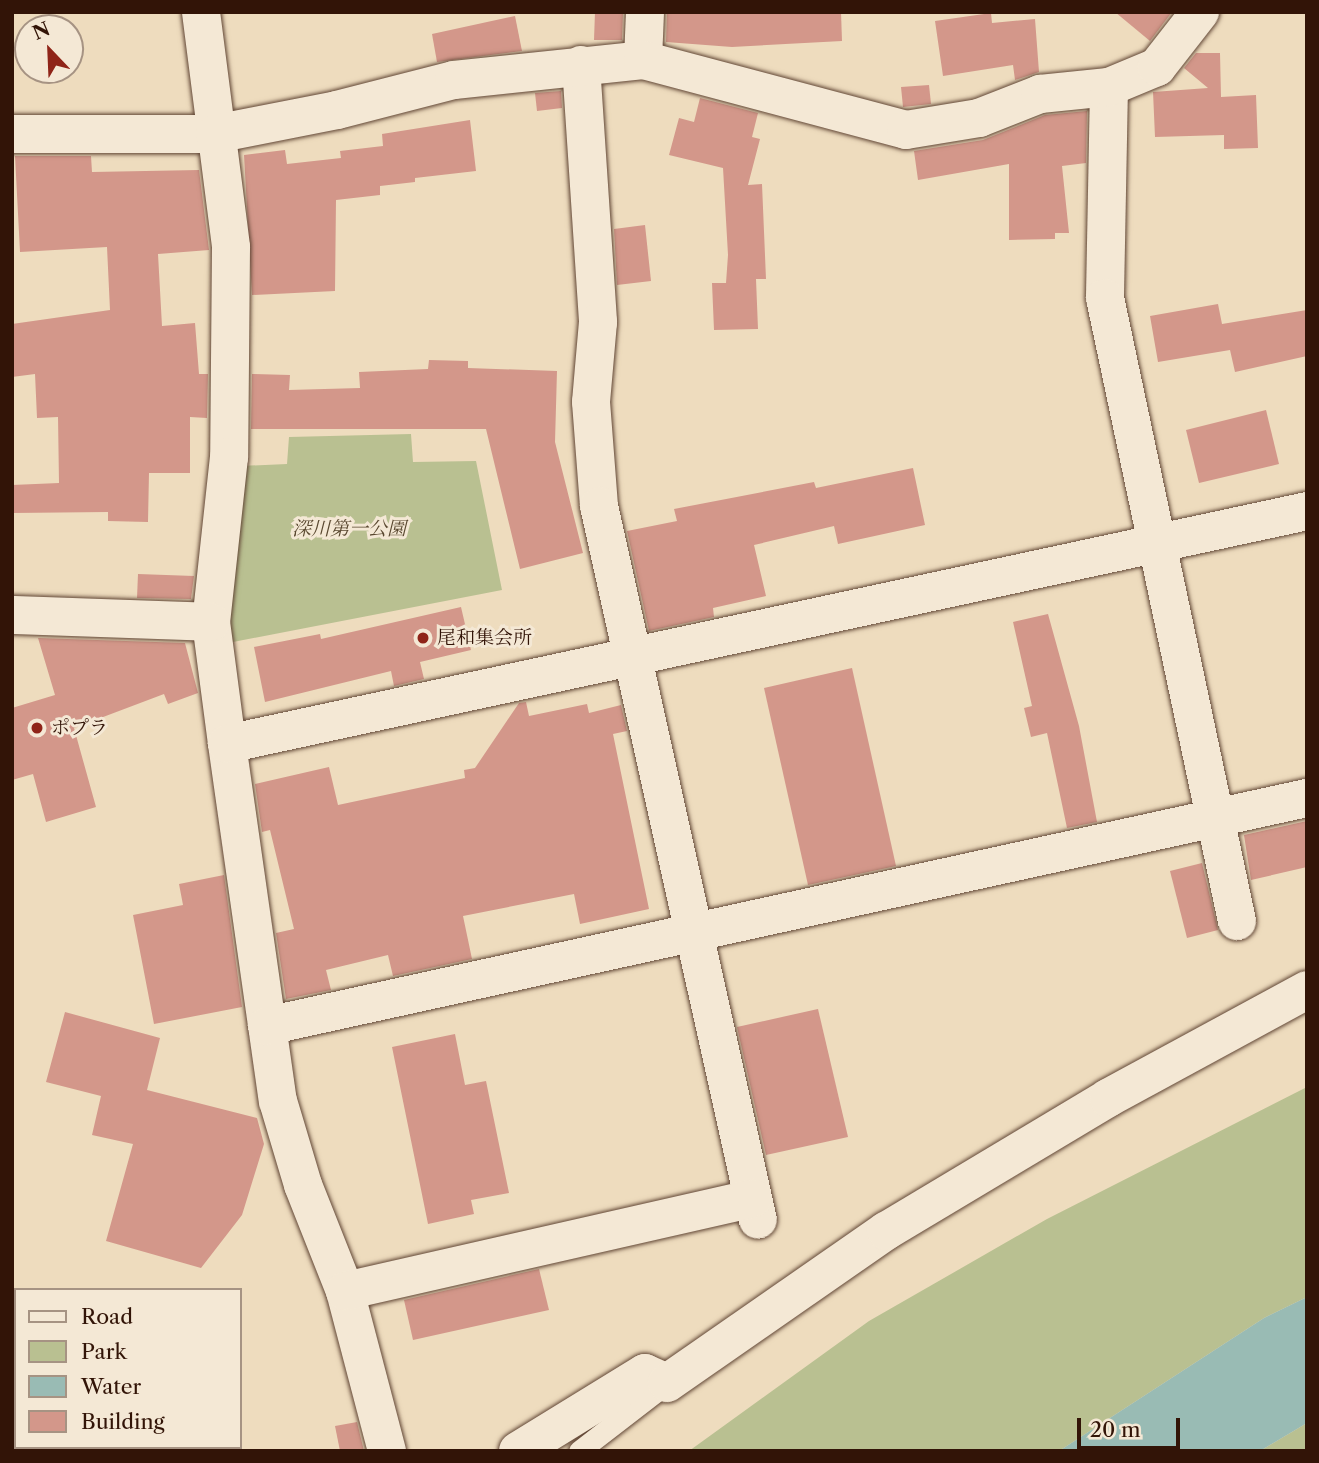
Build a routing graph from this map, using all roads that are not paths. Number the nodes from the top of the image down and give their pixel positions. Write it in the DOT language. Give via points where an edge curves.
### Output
graph roads {
  1 [pos="201,12"];
  2 [pos="645,12"];
  3 [pos="1200,12"];
  4 [pos="643,60"];
  5 [pos="581,65"];
  6 [pos="1109,87"];
  7 [pos="12,134"];
  8 [pos="215,134"];
  9 [pos="1307,511"];
  10 [pos="1155,545"];
  11 [pos="12,615"];
  12 [pos="211,622"];
  13 [pos="629,658"];
  14 [pos="227,744"];
  15 [pos="1307,799"];
  16 [pos="1215,819"];
  17 [pos="1237,921"];
  18 [pos="692,931"];
  19 [pos="1307,990"];
  20 [pos="267,1026"];
  21 [pos="345,1291"];
  22 [pos="667,1383"];
  23 [pos="387,1451"];
  24 [pos="518,1451"];
  25 [pos="579,1451"];
  1 -- 8 [label="street"];
  2 -- 4 [label="street"];
  3 -- 6 [label="street" via="1157,67"];
  4 -- 5 [label="street"];
  4 -- 6 [label="street" via="906,130 979,118 1040,94"];
  5 -- 8 [label="street" via="454,80"];
  5 -- 13 [label="street" via="598,322 591,402 598,506"];
  6 -- 10 [label="street" via="1105,298"];
  7 -- 8 [label="street"];
  8 -- 12 [label="street" via="231,247 229,457"];
  9 -- 10 [label="street"];
  10 -- 13 [label="street"];
  10 -- 16 [label="street"];
  11 -- 12 [label="street"];
  12 -- 14 [label="street"];
  13 -- 14 [label="street"];
  13 -- 18 [label="street"];
  14 -- 20 [label="street"];
  15 -- 16 [label="street"];
  16 -- 17 [label="street"];
  16 -- 18 [label="street"];
  18 -- 20 [label="street"];
  18 -- 21 [label="street" via="755,1209"];
  19 -- 22 [label="street" via="1108,1098 886,1231"];
  20 -- 21 [label="street" via="278,1101 303,1185"];
  21 -- 23 [label="street"];
  22 -- 24 [label="street" via="645,1373"];
  22 -- 25 [label="lane"];
}
